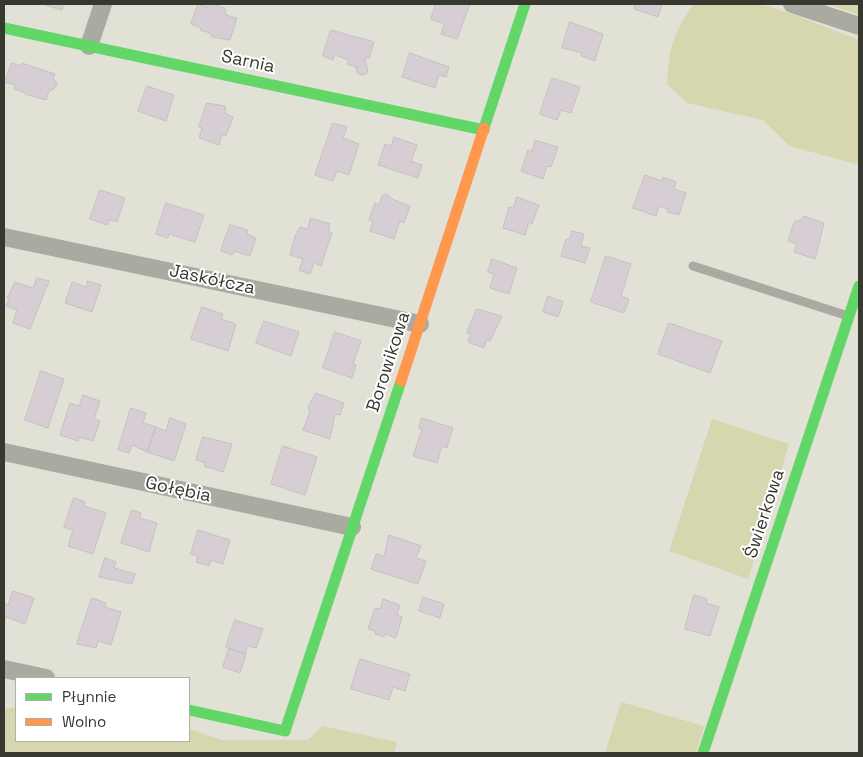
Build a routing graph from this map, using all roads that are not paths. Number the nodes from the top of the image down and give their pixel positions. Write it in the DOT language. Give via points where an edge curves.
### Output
graph roads {
  1 [pos="103,4"];
  2 [pos="525,4"];
  3 [pos="792,4"];
  4 [pos="859,26"];
  5 [pos="4,28"];
  6 [pos="89,46"];
  7 [pos="484,130"];
  8 [pos="4,237"];
  9 [pos="693,266"];
  10 [pos="859,286"];
  11 [pos="849,316"];
  12 [pos="420,324"];
  13 [pos="4,452"];
  14 [pos="352,527"];
  15 [pos="4,669"];
  16 [pos="41,677"];
  17 [pos="190,710"];
  18 [pos="703,753"];
  1 -- 6 [label="street"];
  2 -- 7 [label="street, Borowikowa"];
  3 -- 4 [label="street"];
  5 -- 6 [label="street, Sarnia"];
  6 -- 7 [label="street, Sarnia"];
  7 -- 12 [label="street, Borowikowa"];
  8 -- 12 [label="street, Jaskółcza"];
  9 -- 11 [label="lane"];
  10 -- 11 [label="street, Świerkowa"];
  11 -- 18 [label="street, Świerkowa"];
  12 -- 14 [label="street, Borowikowa"];
  13 -- 14 [label="street, Gołębia"];
  14 -- 17 [label="street, Borowikowa" via="285,731"];
  15 -- 16 [label="street"];
}
